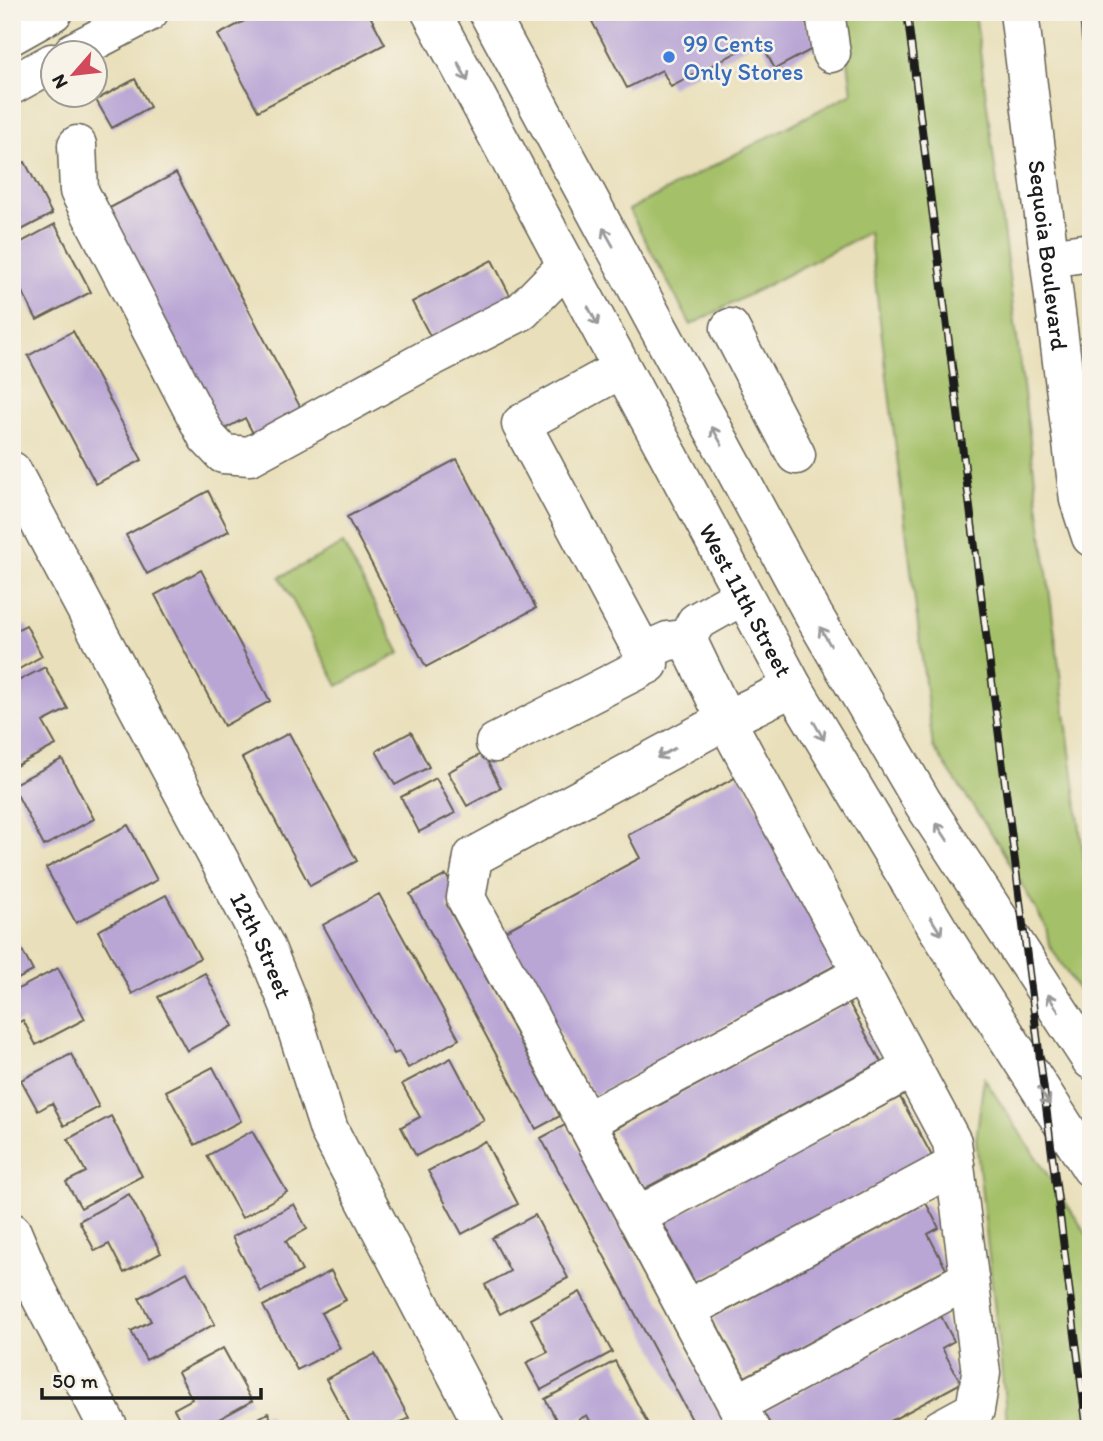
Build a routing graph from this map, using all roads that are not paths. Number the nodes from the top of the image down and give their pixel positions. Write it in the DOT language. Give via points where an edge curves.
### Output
graph roads {
  1 [pos="53,12"];
  2 [pos="149,12"];
  3 [pos="431,12"];
  4 [pos="488,12"];
  5 [pos="825,12"];
  6 [pos="1019,12"];
  7 [pos="12,35"];
  8 [pos="100,38"];
  9 [pos="831,53"];
  10 [pos="38,71"];
  11 [pos="12,85"];
  12 [pos="77,145"];
  13 [pos="1091,252"];
  14 [pos="1049,258"];
  15 [pos="566,266"];
  16 [pos="730,328"];
  17 [pos="621,369"];
  18 [pos="796,455"];
  19 [pos="12,471"];
  20 [pos="1091,537"];
  21 [pos="743,596"];
  22 [pos="687,639"];
  23 [pos="643,652"];
  24 [pos="793,687"];
  25 [pos="726,720"];
  26 [pos="495,743"];
  27 [pos="862,974"];
  28 [pos="1091,1060"];
  29 [pos="912,1068"];
  30 [pos="585,1122"];
  31 [pos="955,1166"];
  32 [pos="1091,1168"];
  33 [pos="636,1217"];
  34 [pos="12,1232"];
  35 [pos="969,1279"];
  36 [pos="686,1310"];
  37 [pos="743,1416"];
  38 [pos="109,1429"];
  39 [pos="485,1429"];
  40 [pos="940,1429"];
  1 -- 7 [label="main road"];
  2 -- 8 [label="main road"];
  3 -- 15 [label="main road, West 11th Street, one-way"];
  28 -- 4 [label="main road, one-way" via="866,708"];
  5 -- 9 [label="main road"];
  6 -- 14 [label="main road, Sequoia Boulevard"];
  10 -- 11 [label="main road"];
  12 -- 15 [label="main road" via="79,191 207,437 223,454 250,456 522,311"];
  13 -- 14 [label="main road"];
  14 -- 20 [label="main road, Sequoia Boulevard" via="1079,500"];
  15 -- 17 [label="main road, West 11th Street, one-way"];
  16 -- 18 [label="main road"];
  17 -- 21 [label="main road, West 11th Street"];
  17 -- 23 [label="main road" via="521,424"];
  19 -- 39 [label="main road, 12th Street" via="265,946 289,1004 329,1130"];
  21 -- 22 [label="main road" via="696,622"];
  21 -- 24 [label="main road, West 11th Street"];
  22 -- 23 [label="main road"];
  22 -- 25 [label="main road"];
  23 -- 26 [label="main road" via="649,664"];
  24 -- 25 [label="main road"];
  24 -- 32 [label="main road, West 11th Street, one-way" via="938,929"];
  25 -- 27 [label="main road"];
  25 -- 30 [label="main road, one-way" via="473,857 466,898"];
  27 -- 29 [label="main road"];
  27 -- 30 [label="main road"];
  29 -- 31 [label="main road" via="953,1142"];
  29 -- 33 [label="main road"];
  30 -- 33 [label="main road"];
  31 -- 35 [label="main road"];
  31 -- 36 [label="main road"];
  33 -- 36 [label="main road"];
  34 -- 38 [label="main road"];
  35 -- 37 [label="main road"];
  35 -- 40 [label="main road" via="981,1373 975,1410"];
  36 -- 37 [label="main road"];
}
